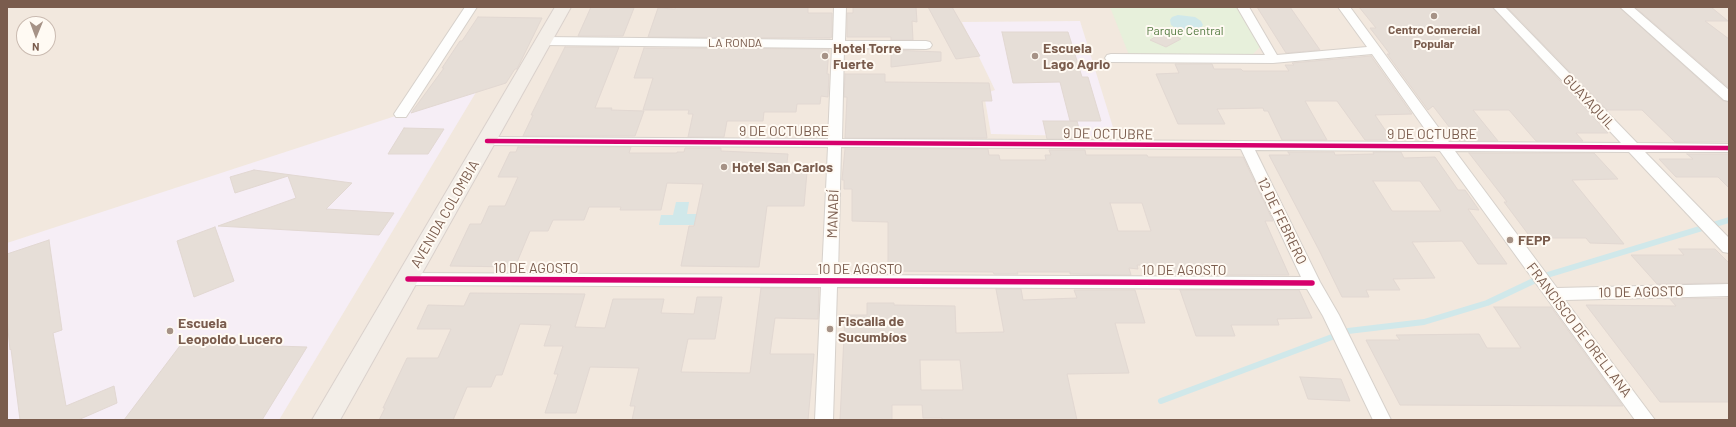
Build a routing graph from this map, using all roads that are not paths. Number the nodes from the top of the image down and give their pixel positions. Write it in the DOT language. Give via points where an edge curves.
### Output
graph roads {
  1 [pos="471,7"];
  2 [pos="563,7"];
  3 [pos="840,7"];
  4 [pos="1243,7"];
  5 [pos="1344,7"];
  6 [pos="1499,7"];
  7 [pos="1626,7"];
  8 [pos="544,41"];
  9 [pos="839,44"];
  10 [pos="926,45"];
  11 [pos="1374,50"];
  12 [pos="1111,58"];
  13 [pos="1273,59"];
  14 [pos="1729,97"];
  15 [pos="401,114"];
  16 [pos="487,141"];
  17 [pos="835,143"];
  18 [pos="1444,146"];
  19 [pos="1247,147"];
  20 [pos="1632,147"];
  21 [pos="1729,148"];
  22 [pos="1725,244"];
  23 [pos="408,279"];
  24 [pos="830,281"];
  25 [pos="1312,283"];
  26 [pos="1729,290"];
  27 [pos="1553,294"];
  28 [pos="326,420"];
  29 [pos="824,420"];
  30 [pos="1382,420"];
  31 [pos="1646,420"];
  1 -- 15 [label="street"];
  2 -- 8 [label="main road, AVENIDA COLOMBIA"];
  3 -- 9 [label="street, MANABÍ"];
  4 -- 13 [label="street"];
  5 -- 11 [label="street, FRANCISCO DE ORELLANA"];
  6 -- 20 [label="street, GUAYAQUIL"];
  7 -- 14 [label="street"];
  8 -- 9 [label="street, LA RONDA"];
  8 -- 16 [label="main road, AVENIDA COLOMBIA"];
  9 -- 10 [label="street, LA RONDA"];
  9 -- 17 [label="street, MANABÍ"];
  11 -- 13 [label="street"];
  11 -- 18 [label="street, FRANCISCO DE ORELLANA"];
  12 -- 13 [label="street"];
  16 -- 17 [label="street, 9 DE OCTUBRE"];
  16 -- 23 [label="main road, AVENIDA COLOMBIA"];
  17 -- 19 [label="street, 9 DE OCTUBRE"];
  17 -- 24 [label="street, MANABÍ"];
  18 -- 19 [label="street, 9 DE OCTUBRE"];
  18 -- 20 [label="street, 9 DE OCTUBRE"];
  18 -- 27 [label="street, FRANCISCO DE ORELLANA"];
  19 -- 25 [label="street, 12 DE FEBRERO"];
  20 -- 21 [label="street, 9 DE OCTUBRE"];
  20 -- 22 [label="street, GUAYAQUIL"];
  23 -- 24 [label="street, 10 DE AGOSTO"];
  23 -- 28 [label="main road, AVENIDA COLOMBIA"];
  24 -- 25 [label="street, 10 DE AGOSTO"];
  24 -- 29 [label="street, MANABÍ"];
  25 -- 30 [label="street, 12 DE FEBRERO"];
  26 -- 27 [label="street, 10 DE AGOSTO"];
  27 -- 31 [label="street, FRANCISCO DE ORELLANA"];
}
